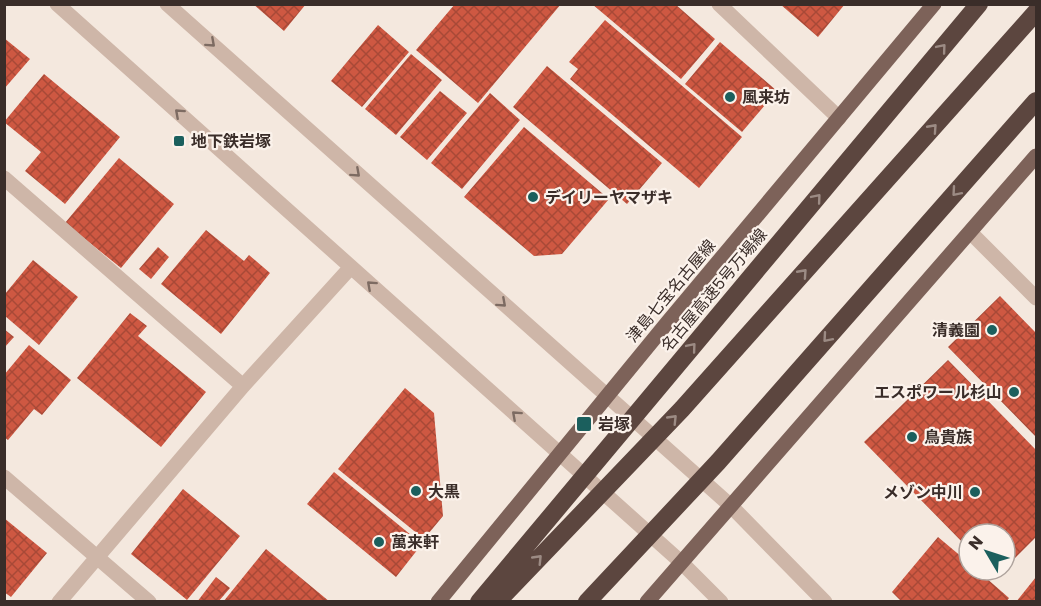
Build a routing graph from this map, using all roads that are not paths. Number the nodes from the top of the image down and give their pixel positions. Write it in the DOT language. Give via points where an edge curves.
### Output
graph roads {
  1 [pos="57,4"];
  2 [pos="167,4"];
  3 [pos="719,4"];
  4 [pos="934,4"];
  5 [pos="979,4"];
  6 [pos="1036,12"];
  7 [pos="1036,101"];
  8 [pos="839,117"];
  9 [pos="1036,156"];
  10 [pos="4,178"];
  11 [pos="971,233"];
  12 [pos="351,267"];
  13 [pos="1036,298"];
  14 [pos="243,387"];
  15 [pos="607,396"];
  16 [pos="560,454"];
  17 [pos="4,477"];
  18 [pos="731,506"];
  19 [pos="98,557"];
  20 [pos="682,563"];
  21 [pos="59,602"];
  22 [pos="149,602"];
  23 [pos="438,602"];
  24 [pos="479,602"];
  25 [pos="497,602"];
  26 [pos="587,602"];
  27 [pos="647,602"];
  28 [pos="721,602"];
  29 [pos="825,602"];
  12 -- 1 [label="street, one-way"];
  2 -- 15 [label="street, one-way"];
  3 -- 8 [label="street"];
  4 -- 8 [label="main road, 津島七宝名古屋線"];
  24 -- 5 [label="highway, 名古屋高速5号万場線, one-way, bridge"];
  25 -- 6 [label="highway, one-way, bridge" via="682,409"];
  7 -- 26 [label="highway, one-way, bridge" via="718,462"];
  8 -- 15 [label="main road, 津島七宝名古屋線"];
  9 -- 11 [label="main road"];
  10 -- 14 [label="street"];
  11 -- 13 [label="street"];
  11 -- 18 [label="main road"];
  12 -- 14 [label="street"];
  16 -- 12 [label="street, one-way"];
  14 -- 19 [label="street"];
  15 -- 16 [label="main road, 津島七宝名古屋線"];
  15 -- 18 [label="street"];
  16 -- 20 [label="street"];
  16 -- 23 [label="main road, 津島七宝名古屋線"];
  17 -- 19 [label="street"];
  18 -- 20 [label="main road"];
  18 -- 29 [label="street"];
  19 -- 21 [label="street"];
  19 -- 22 [label="street"];
  20 -- 27 [label="main road"];
  20 -- 28 [label="street"];
}
